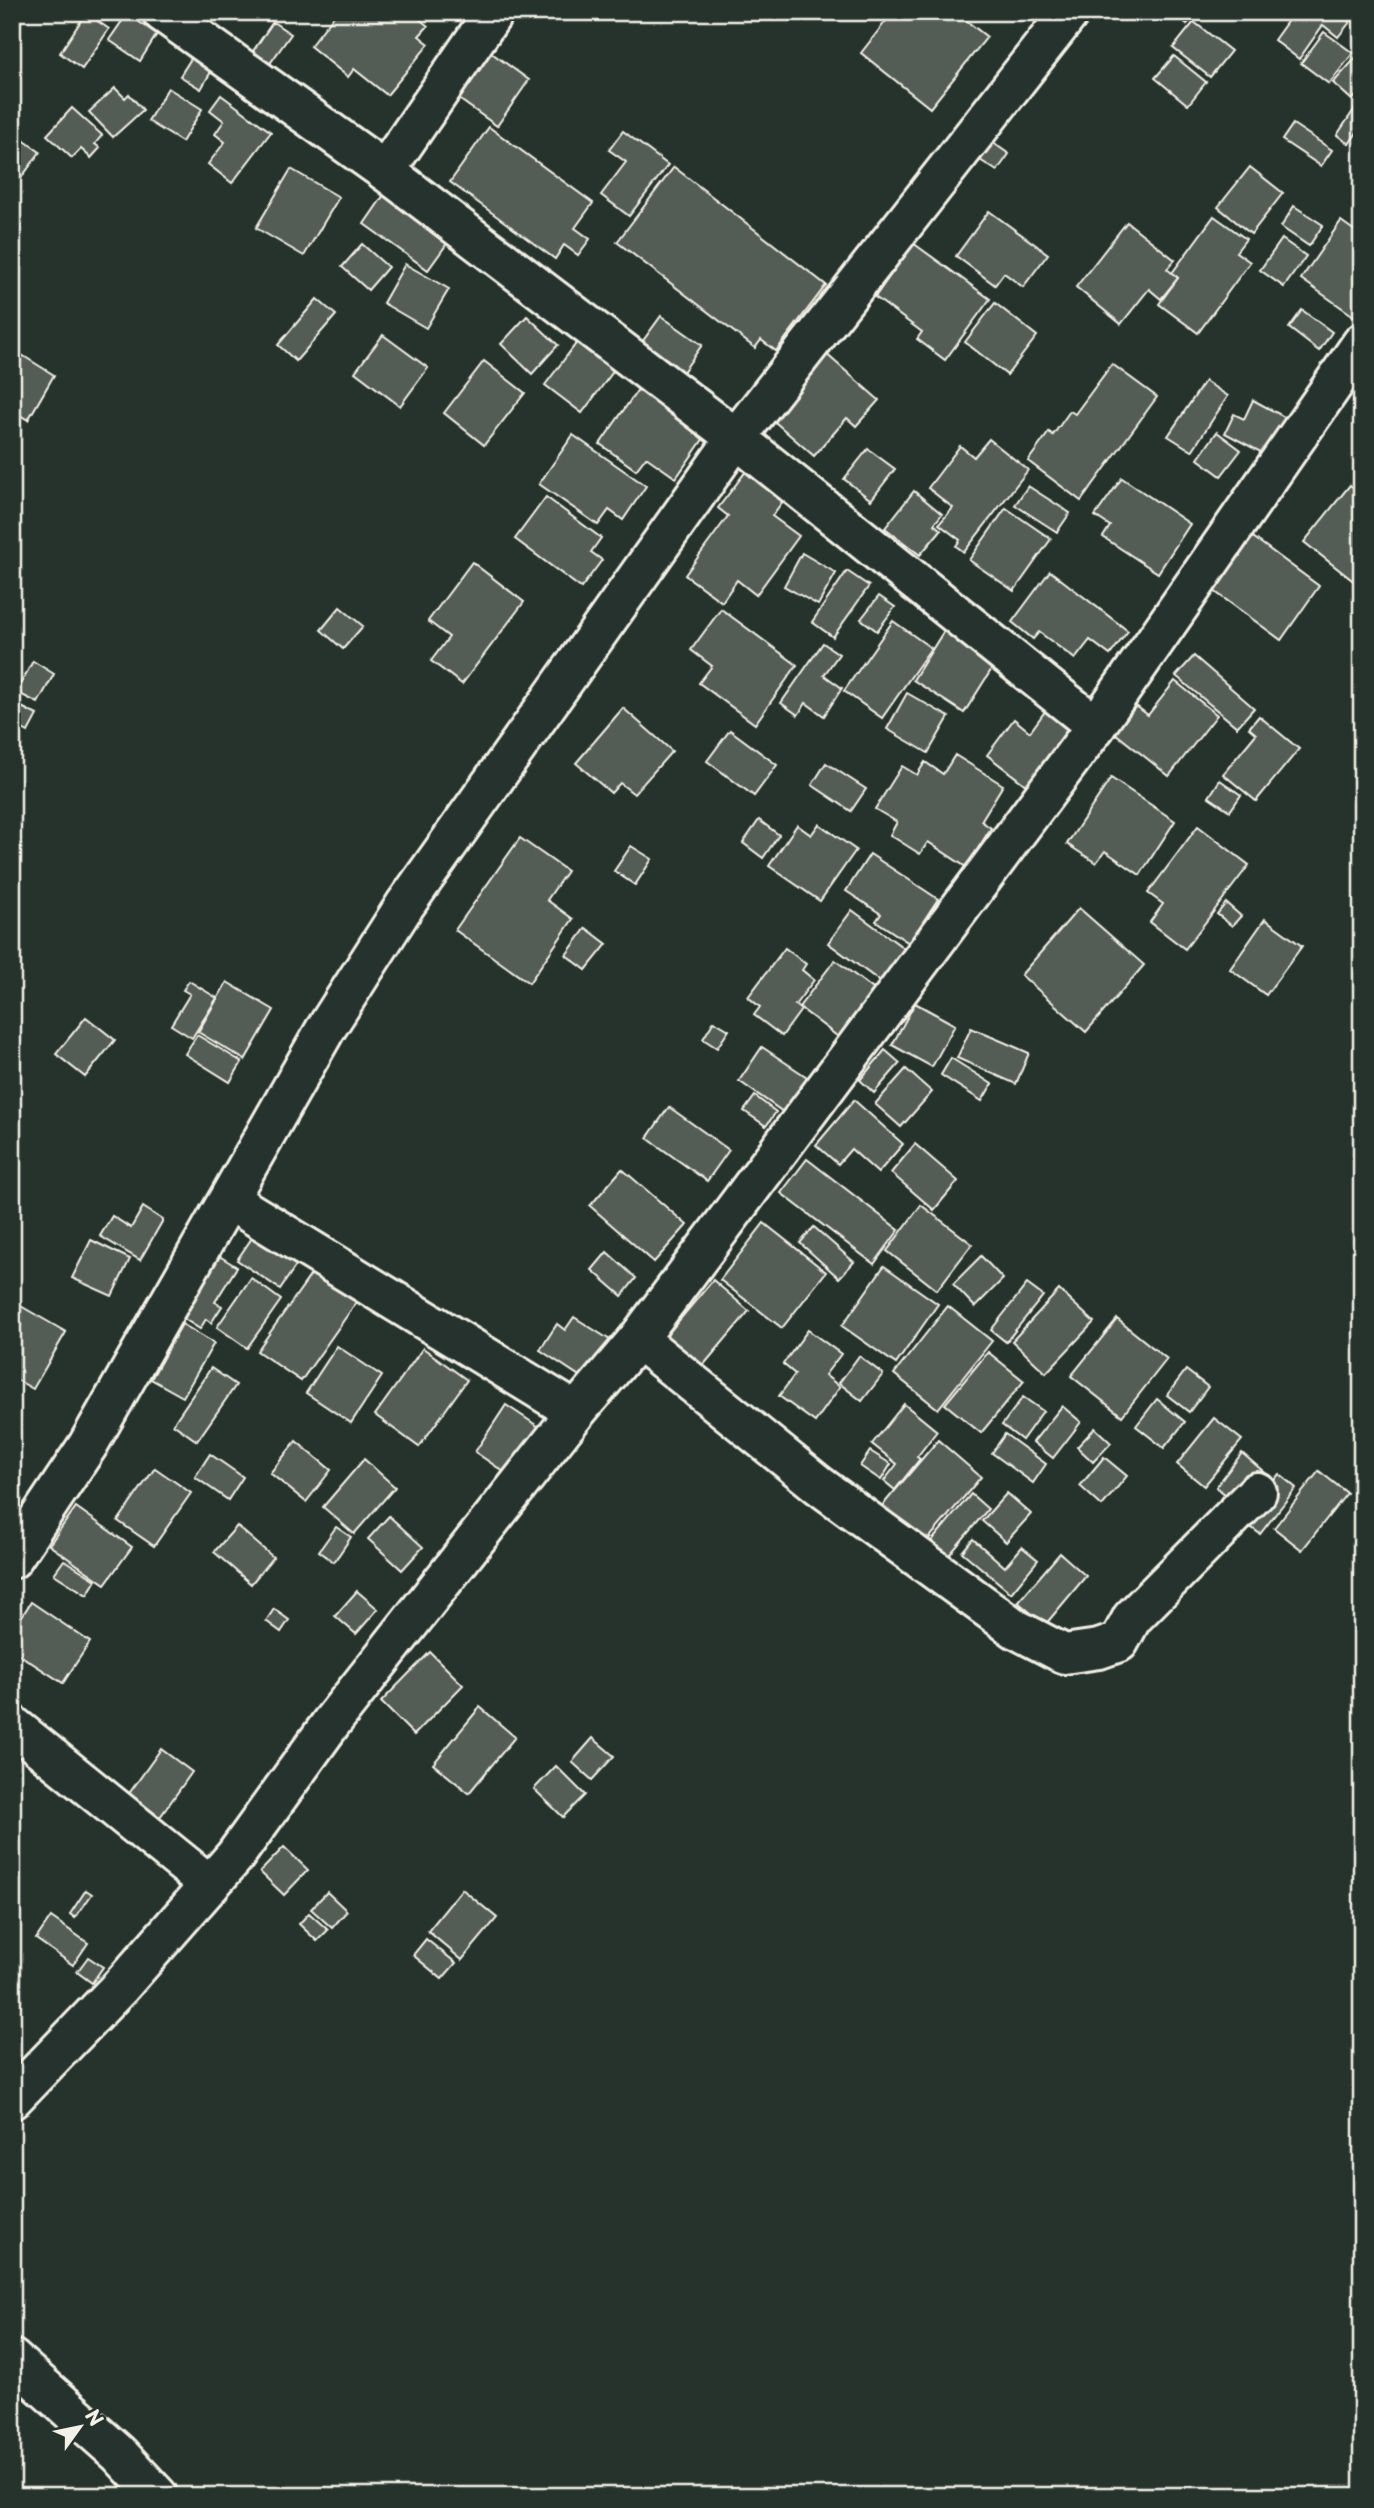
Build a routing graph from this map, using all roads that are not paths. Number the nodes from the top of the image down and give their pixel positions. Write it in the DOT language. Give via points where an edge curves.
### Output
graph roads {
  1 [pos="162,12"];
  2 [pos="494,12"];
  3 [pos="1070,12"];
  4 [pos="385,171"];
  5 [pos="1362,343"];
  6 [pos="736,438"];
  7 [pos="1096,726"];
  8 [pos="229,1200"];
  9 [pos="638,1339"];
  10 [pos="576,1412"];
  11 [pos="1257,1492"];
  12 [pos="12,1559"];
  13 [pos="12,1725"];
  14 [pos="209,1885"];
  15 [pos="12,2099"];
  16 [pos="12,2358"];
  17 [pos="158,2496"];
  1 -- 4 [label="street"];
  2 -- 4 [label="street"];
  3 -- 6 [label="street"];
  4 -- 6 [label="street"];
  5 -- 7 [label="street"];
  6 -- 7 [label="street"];
  6 -- 8 [label="street" via="405,905 325,1030"];
  7 -- 9 [label="street"];
  8 -- 10 [label="street"];
  8 -- 12 [label="street" via="88,1445"];
  9 -- 10 [label="street"];
  9 -- 11 [label="street" via="820,1486 1016,1629 1064,1654 1119,1642 1132,1618"];
  10 -- 14 [label="street"];
  13 -- 14 [label="street"];
  14 -- 15 [label="street" via="121,1986"];
  16 -- 17 [label="street" via="119,2454"];
}
